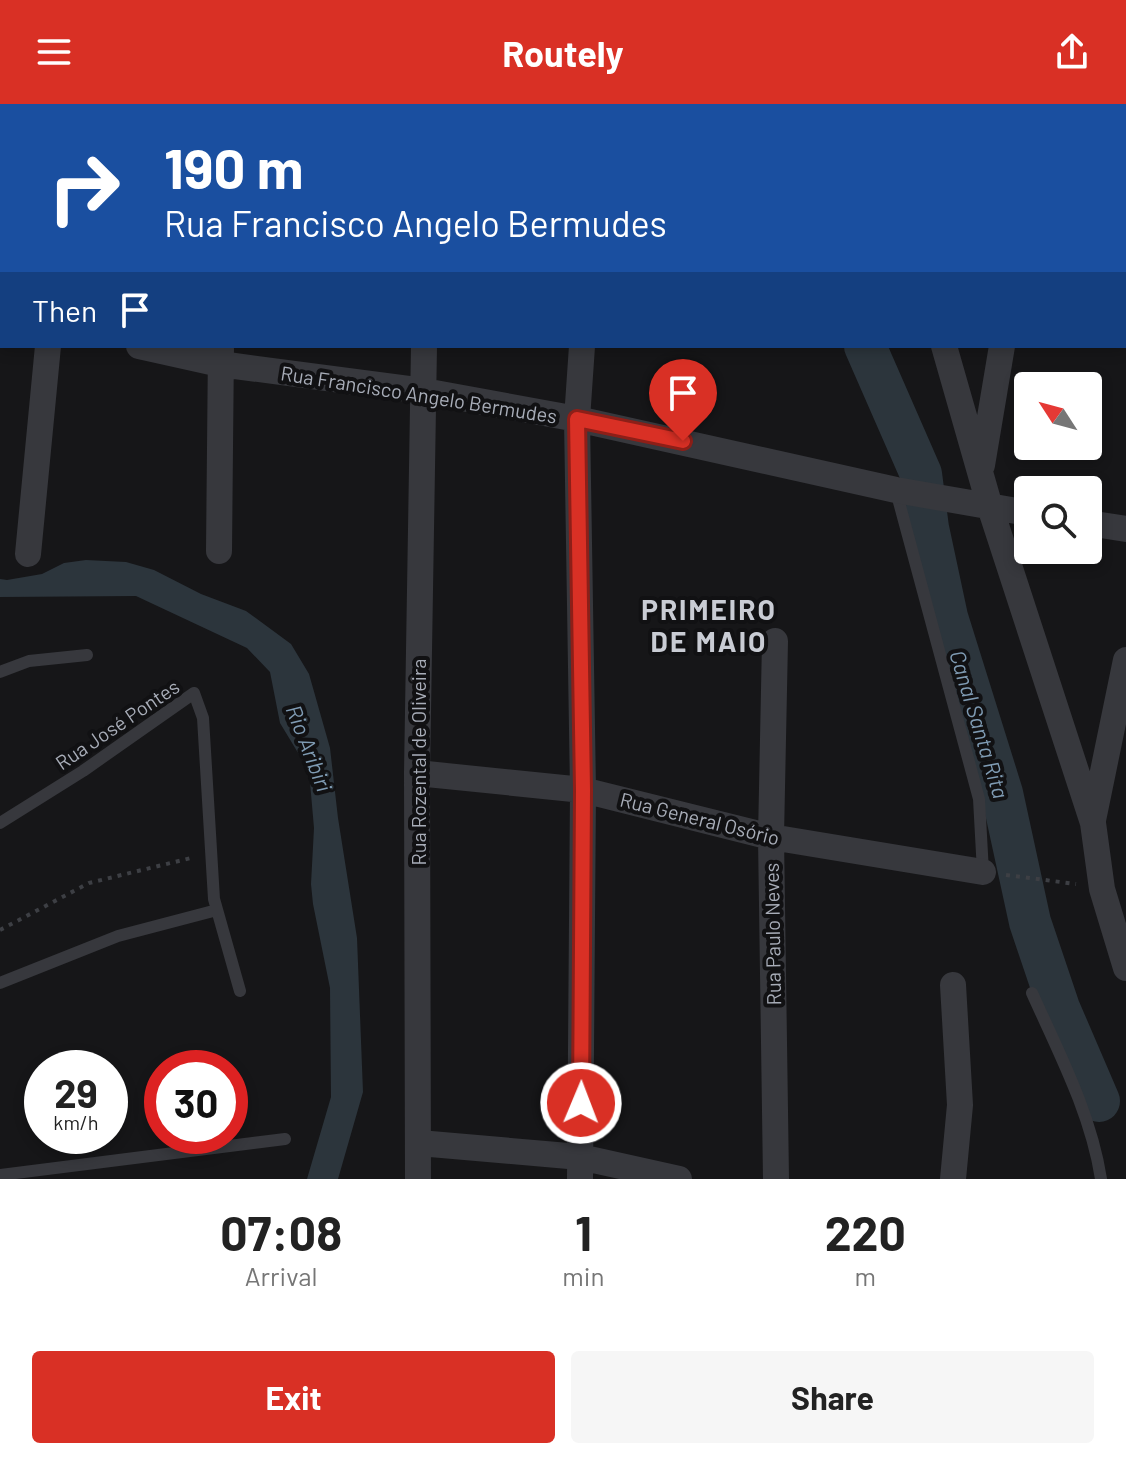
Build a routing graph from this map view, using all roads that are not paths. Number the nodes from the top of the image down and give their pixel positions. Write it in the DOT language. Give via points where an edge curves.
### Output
graph roads {
  1 [pos="48,348"];
  2 [pos="157,348"];
  3 [pos="424,348"];
  4 [pos="582,348"];
  5 [pos="945,348"];
  6 [pos="1002,348"];
  7 [pos="220,355"];
  8 [pos="424,391"];
  9 [pos="577,419"];
  10 [pos="981,472"];
  11 [pos="899,490"];
  12 [pos="990,507"];
  13 [pos="1014,511"];
  14 [pos="1102,525"];
  15 [pos="1126,529"];
  16 [pos="219,551"];
  17 [pos="28,554"];
  18 [pos="775,641"];
  19 [pos="87,655"];
  20 [pos="1126,660"];
  21 [pos="0,672"];
  22 [pos="417,773"];
  23 [pos="583,790"];
  24 [pos="0,823"];
  25 [pos="1093,823"];
  26 [pos="771,837"];
  27 [pos="992,873"];
  28 [pos="1114,892"];
  29 [pos="217,910"];
  30 [pos="1126,968"];
  31 [pos="0,983"];
  32 [pos="953,985"];
  33 [pos="240,991"];
  34 [pos="1032,993"];
  35 [pos="285,1139"];
  36 [pos="419,1143"];
  37 [pos="580,1168"];
  38 [pos="0,1175"];
  39 [pos="418,1179"];
  40 [pos="679,1179"];
  41 [pos="776,1179"];
  42 [pos="953,1179"];
  43 [pos="1101,1179"];
  1 -- 17 [label="street"];
  2 -- 7 [label="street, Rua Francisco Angelo Bermudes"];
  3 -- 8 [label="street, Rua Rozental de Oliveira"];
  4 -- 9 [label="street"];
  5 -- 10 [label="street"];
  6 -- 10 [label="street"];
  7 -- 8 [label="street, Rua Francisco Angelo Bermudes"];
  7 -- 16 [label="street"];
  8 -- 9 [label="street, Rua Francisco Angelo Bermudes"];
  8 -- 22 [label="street, Rua Rozental de Oliveira"];
  9 -- 11 [label="street, Rua Francisco Angelo Bermudes"];
  9 -- 23 [label="street"];
  10 -- 12 [label="street"];
  11 -- 12 [label="street, Rua Francisco Angelo Bermudes"];
  11 -- 27 [label="lane" via="979,799"];
  12 -- 13 [label="street, Rua Francisco Angelo Bermudes"];
  12 -- 25 [label="street"];
  14 -- 15 [label="street"];
  18 -- 26 [label="street, Rua Paulo Neves"];
  19 -- 21 [label="lane" via="29,661"];
  20 -- 25 [label="street"];
  22 -- 23 [label="street, Rua General Osório"];
  22 -- 36 [label="street, Rua Rozental de Oliveira"];
  23 -- 26 [label="street, Rua General Osório"];
  23 -- 37 [label="street"];
  24 -- 29 [label="lane, Rua José Pontes" via="194,693 203,718"];
  25 -- 28 [label="street"];
  26 -- 27 [label="street, Rua General Osório"];
  26 -- 41 [label="street, Rua Paulo Neves"];
  28 -- 30 [label="street"];
  29 -- 31 [label="lane" via="118,936"];
  29 -- 33 [label="lane, Rua José Pontes"];
  32 -- 42 [label="street" via="960,1105"];
  34 -- 43 [label="lane" via="1096,1148"];
  35 -- 38 [label="lane"];
  36 -- 37 [label="street"];
  36 -- 39 [label="street, Rua Rozental de Oliveira"];
  37 -- 40 [label="street"];
}
